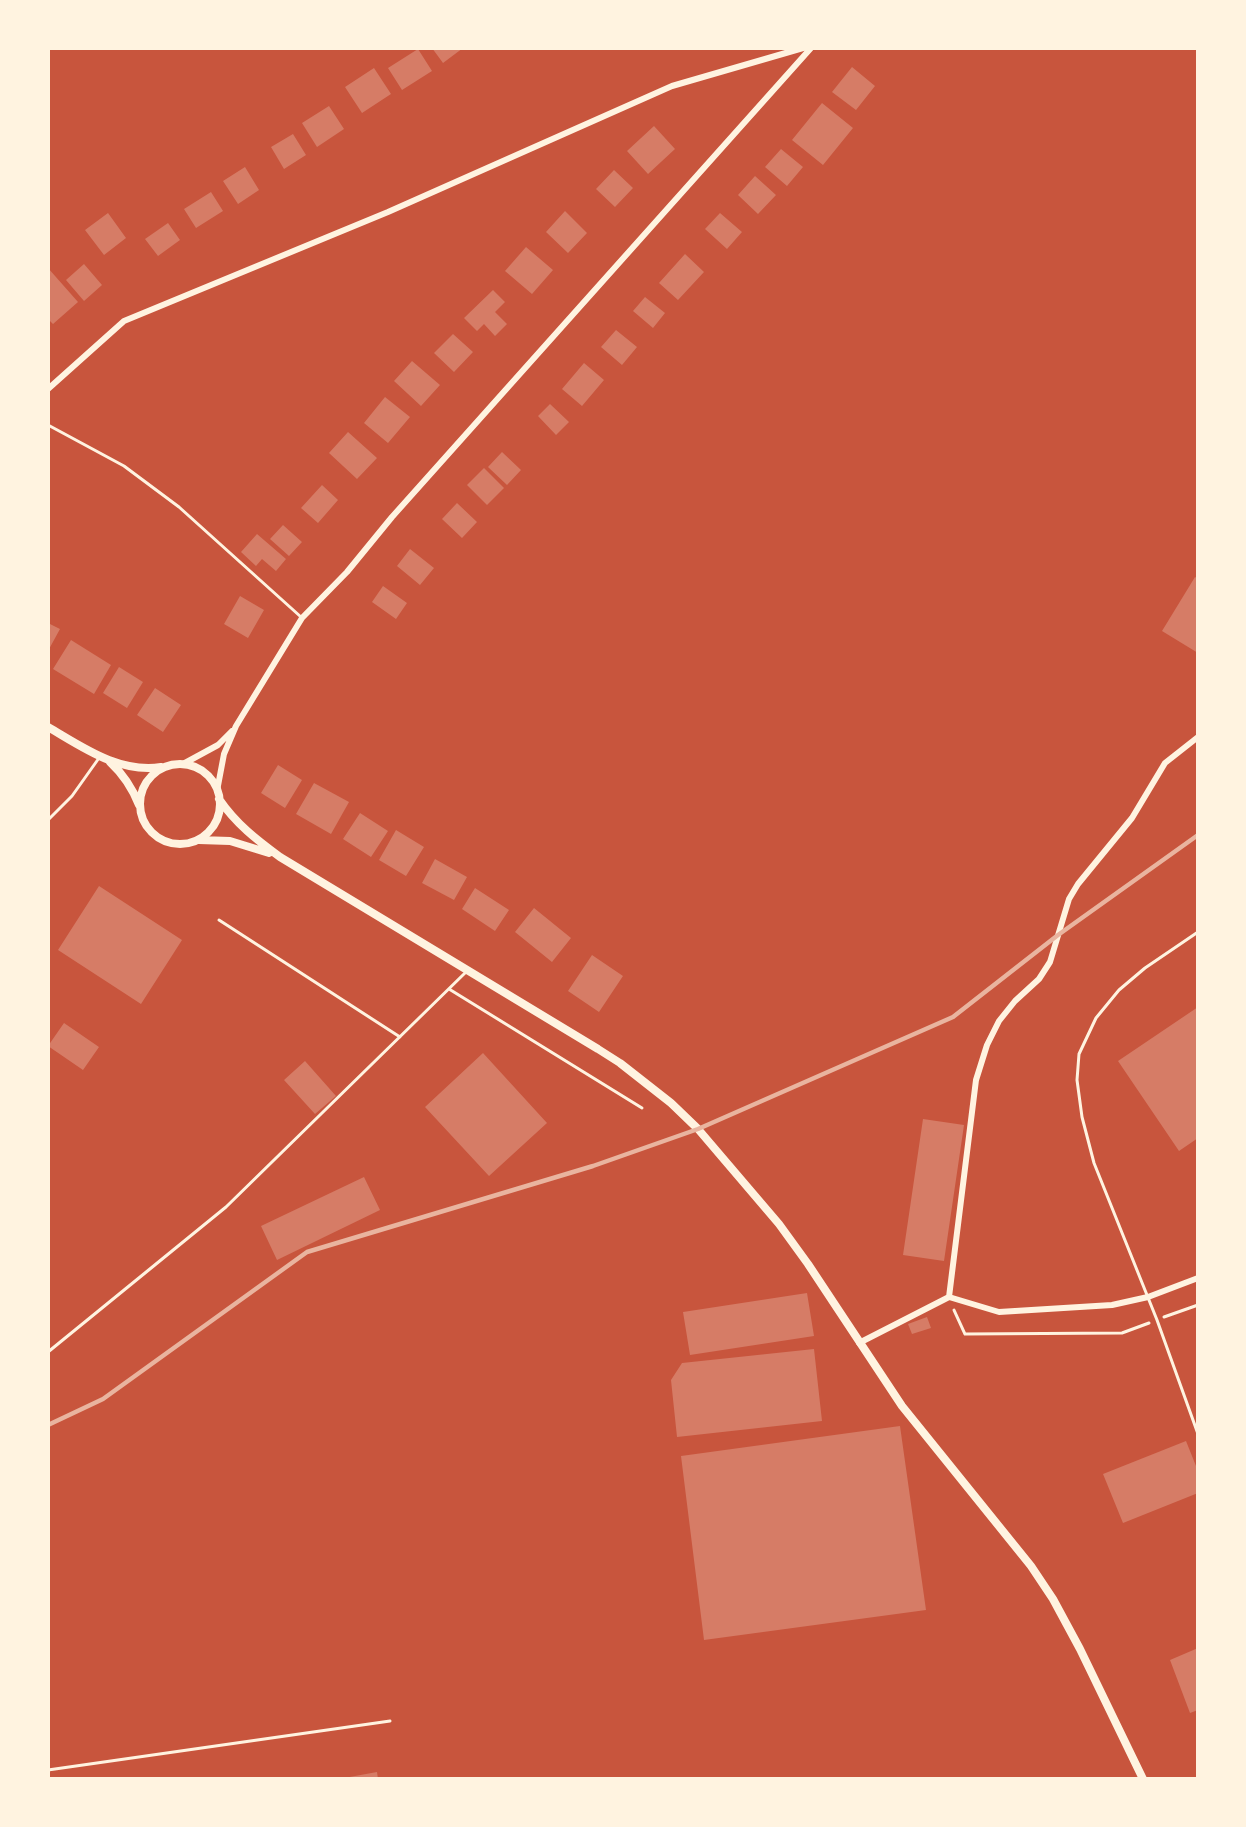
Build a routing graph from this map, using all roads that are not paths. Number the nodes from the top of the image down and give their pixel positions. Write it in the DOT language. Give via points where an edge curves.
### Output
graph roads {
  1 [pos="803,48"];
  2 [pos="811,48"];
  3 [pos="48,389"];
  4 [pos="48,425"];
  5 [pos="302,618"];
  6 [pos="236,726"];
  7 [pos="48,727"];
  8 [pos="1198,737"];
  9 [pos="100,757"];
  10 [pos="109,761"];
  11 [pos="183,764"];
  12 [pos="166,766"];
  13 [pos="218,795"];
  14 [pos="140,807"];
  15 [pos="48,820"];
  16 [pos="198,840"];
  17 [pos="280,857"];
  18 [pos="219,920"];
  19 [pos="1198,933"];
  20 [pos="468,970"];
  21 [pos="449,989"];
  22 [pos="400,1036"];
  23 [pos="642,1108"];
  24 [pos="1198,1278"];
  25 [pos="948,1297"];
  26 [pos="1148,1297"];
  27 [pos="859,1343"];
  28 [pos="48,1352"];
  29 [pos="1198,1434"];
  30 [pos="390,1721"];
  31 [pos="48,1770"];
  32 [pos="1143,1779"];
  1 -- 3 [label="street" via="672,86 388,212 124,321"];
  2 -- 5 [label="street"];
  4 -- 5 [label="lane" via="124,466 179,507"];
  5 -- 6 [label="street"];
  6 -- 11 [label="street" via="218,745"];
  6 -- 13 [label="street" via="224,754"];
  7 -- 9 [label="street"];
  8 -- 25 [label="street" via="1165,763 1132,818 1078,884 1050,962 999,1021 987,1045 976,1080"];
  9 -- 10 [label="street"];
  9 -- 15 [label="lane" via="72,796"];
  10 -- 12 [label="street" via="148,769"];
  10 -- 14 [label="street" via="133,788"];
  11 -- 12 [label="street"];
  11 -- 13 [label="street" via="204,772"];
  12 -- 14 [label="street" via="146,782"];
  13 -- 16 [label="street" via="215,823"];
  13 -- 17 [label="street" via="243,829"];
  14 -- 16 [label="street" via="146,826 160,840 179,844"];
  16 -- 17 [label="street" via="230,841"];
  17 -- 20 [label="street"];
  18 -- 22 [label="lane"];
  19 -- 26 [label="lane" via="1119,990 1096,1018 1079,1054 1077,1080 1082,1117 1094,1163"];
  20 -- 21 [label="lane"];
  20 -- 27 [label="street" via="620,1063 671,1103 779,1224"];
  21 -- 22 [label="lane"];
  21 -- 23 [label="lane"];
  22 -- 28 [label="lane" via="226,1207"];
  24 -- 26 [label="street"];
  25 -- 26 [label="street" via="999,1312 1112,1305"];
  25 -- 27 [label="street"];
  26 -- 29 [label="lane"];
  27 -- 32 [label="street" via="922,1433 1013,1541 1053,1599"];
  30 -- 31 [label="lane"];
}
